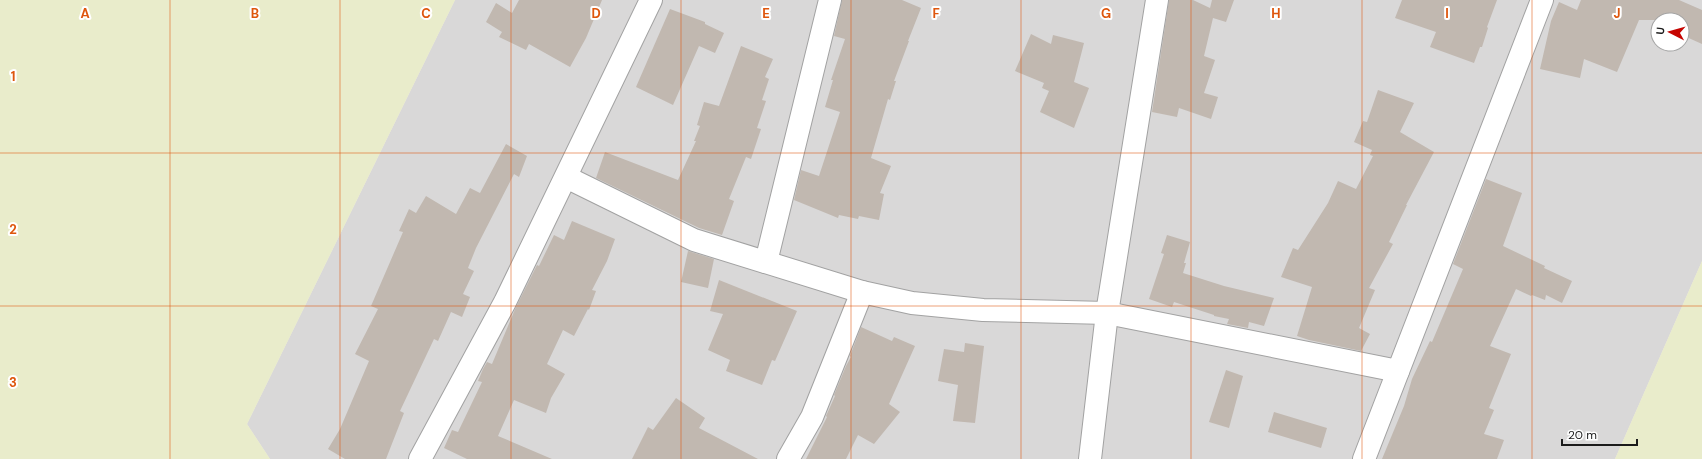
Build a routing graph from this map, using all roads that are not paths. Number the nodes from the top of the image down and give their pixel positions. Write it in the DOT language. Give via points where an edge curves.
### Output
graph roads {
  1 [pos="651,0"];
  2 [pos="830,0"];
  3 [pos="1157,0"];
  4 [pos="1542,0"];
  5 [pos="566,177"];
  6 [pos="766,262"];
  7 [pos="862,292"];
  8 [pos="1107,313"];
  9 [pos="1398,371"];
  10 [pos="420,459"];
  11 [pos="788,459"];
  12 [pos="1090,459"];
  13 [pos="1364,459"];
  1 -- 5 [label="street"];
  2 -- 6 [label="street"];
  3 -- 8 [label="street"];
  4 -- 9 [label="street"];
  5 -- 6 [label="street" via="694,240"];
  5 -- 10 [label="street" via="504,302"];
  6 -- 7 [label="street"];
  7 -- 8 [label="street" via="912,303 983,310"];
  7 -- 11 [label="street" via="812,418"];
  8 -- 9 [label="street"];
  8 -- 12 [label="street"];
  9 -- 13 [label="street"];
}
